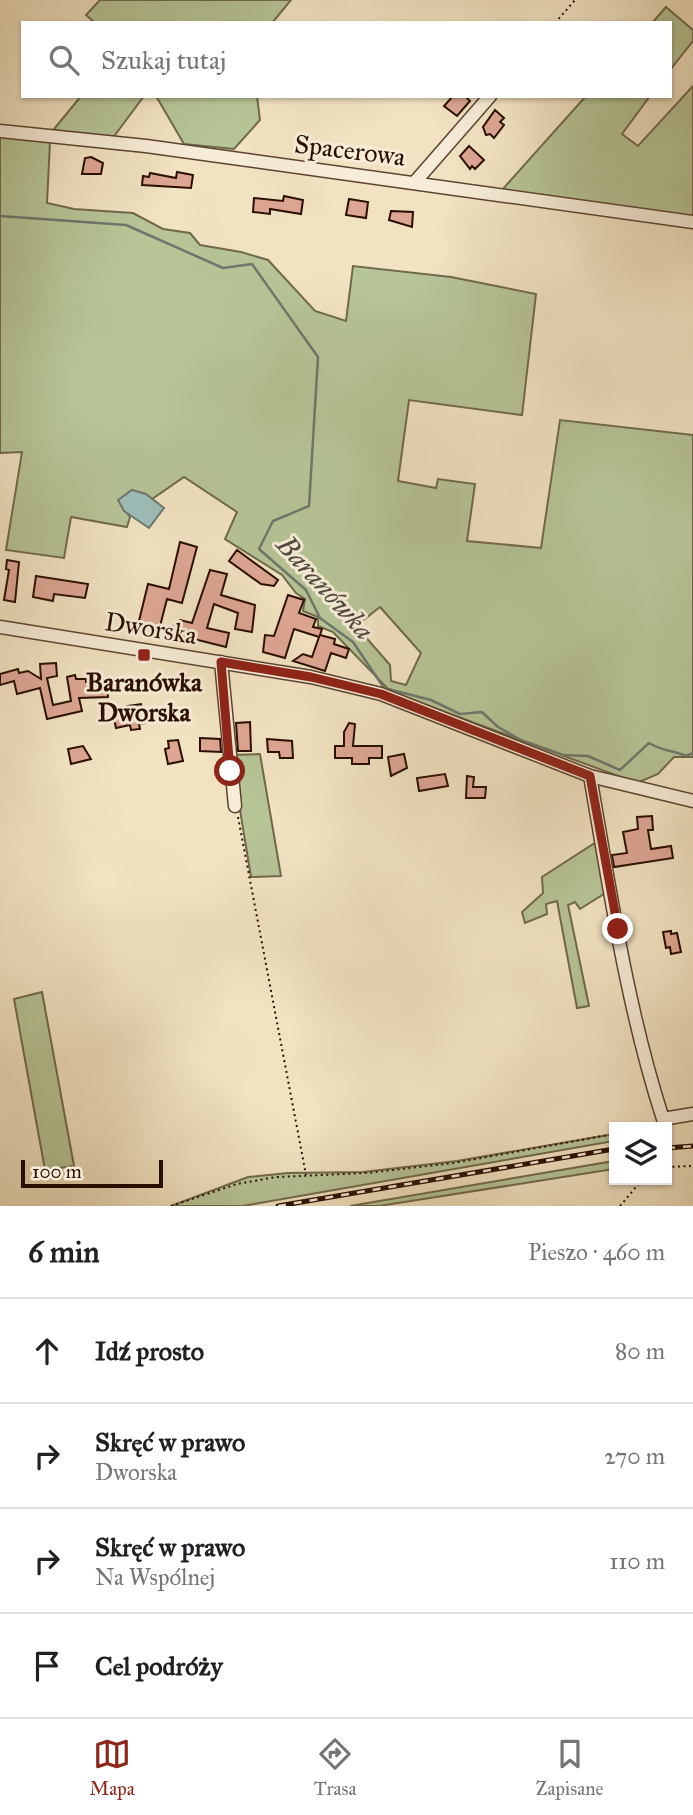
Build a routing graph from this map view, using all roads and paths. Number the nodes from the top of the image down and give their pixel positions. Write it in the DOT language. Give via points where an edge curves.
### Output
graph roads {
  1 [pos="575,0"];
  2 [pos="557,21"];
  3 [pos="488,98"];
  4 [pos="0,131"];
  5 [pos="415,182"];
  6 [pos="693,222"];
  7 [pos="0,627"];
  8 [pos="221,662"];
  9 [pos="590,776"];
  10 [pos="693,801"];
  11 [pos="235,806"];
  12 [pos="693,1114"];
  13 [pos="663,1119"];
  14 [pos="654,1122"];
  15 [pos="609,1135"];
  16 [pos="693,1166"];
  17 [pos="672,1167"];
  18 [pos="306,1175"];
  19 [pos="638,1185"];
  20 [pos="171,1206"];
  21 [pos="620,1206"];
  1 -- 2 [label="path"];
  3 -- 5 [label="street"];
  4 -- 5 [label="street, Spacerowa"];
  5 -- 6 [label="street, Spacerowa"];
  7 -- 8 [label="street, Dworska"];
  8 -- 9 [label="street, Dworska" via="381,694"];
  8 -- 11 [label="street"];
  9 -- 10 [label="street, Dworska"];
  9 -- 13 [label="street" via="618,929"];
  11 -- 18 [label="path"];
  12 -- 13 [label="street"];
  13 -- 14 [label="path"];
  15 -- 18 [label="path" via="454,1163"];
  16 -- 17 [label="path"];
  18 -- 20 [label="path" via="237,1184"];
  19 -- 21 [label="path"];
}
